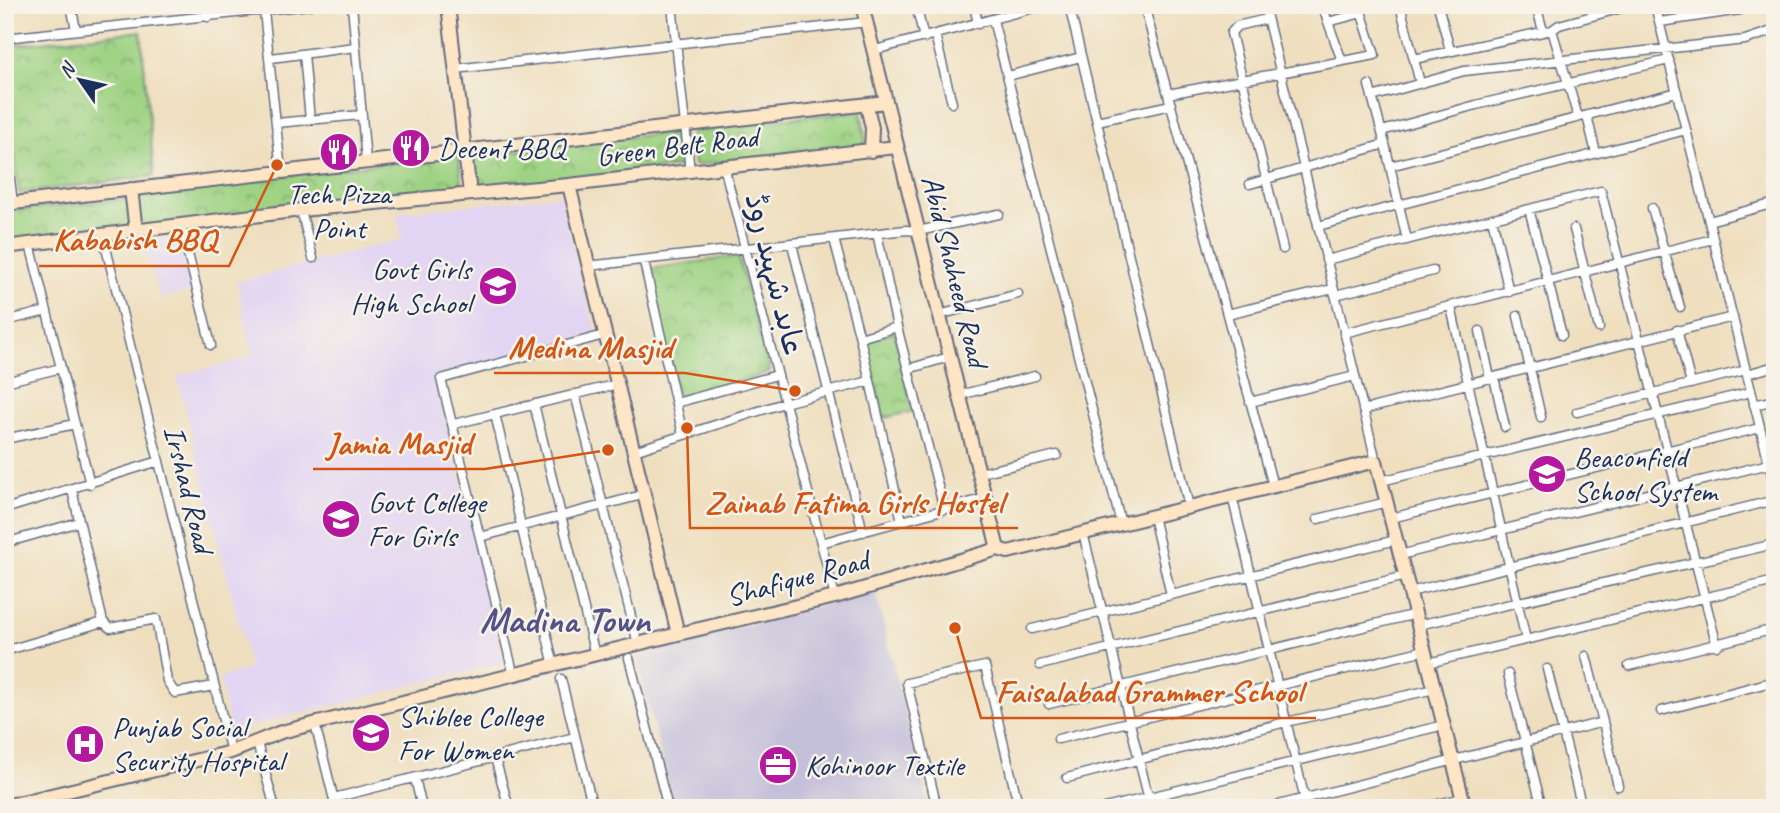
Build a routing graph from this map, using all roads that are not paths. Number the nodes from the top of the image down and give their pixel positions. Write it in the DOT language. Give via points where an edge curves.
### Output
graph roads {
  1 [pos="71,5"];
  2 [pos="206,5"];
  3 [pos="310,5"];
  4 [pos="352,5"];
  5 [pos="448,5"];
  6 [pos="672,5"];
  7 [pos="862,5"];
  8 [pos="916,5"];
  9 [pos="974,5"];
  10 [pos="1045,5"];
  11 [pos="1069,5"];
  12 [pos="1144,5"];
  13 [pos="1264,5"];
  14 [pos="1401,5"];
  15 [pos="1438,5"];
  16 [pos="1536,5"];
  17 [pos="1633,5"];
  18 [pos="1656,5"];
  19 [pos="1033,7"];
  20 [pos="1323,8"];
  21 [pos="1360,9"];
  22 [pos="1740,10"];
  23 [pos="264,11"];
  24 [pos="208,17"];
  25 [pos="1267,19"];
  26 [pos="993,20"];
  27 [pos="867,22"];
  28 [pos="1328,22"];
  29 [pos="1660,22"];
  30 [pos="978,24"];
  31 [pos="76,30"];
  32 [pos="1775,30"];
  33 [pos="1547,31"];
  34 [pos="935,35"];
  35 [pos="924,37"];
  36 [pos="5,38"];
  37 [pos="676,45"];
  38 [pos="355,47"];
  39 [pos="1666,49"];
  40 [pos="875,50"];
  41 [pos="1450,50"];
  42 [pos="304,54"];
  43 [pos="1081,57"];
  44 [pos="271,58"];
  45 [pos="1414,59"];
  46 [pos="1563,59"];
  47 [pos="1669,60"];
  48 [pos="1342,61"];
  49 [pos="456,69"];
  50 [pos="1281,73"];
  51 [pos="1008,76"];
  52 [pos="1243,80"];
  53 [pos="1420,83"];
  54 [pos="1569,83"];
  55 [pos="1369,85"];
  56 [pos="1677,92"];
  57 [pos="1168,94"];
  58 [pos="1372,96"];
  59 [pos="886,103"];
  60 [pos="952,103"];
  61 [pos="1171,105"];
  62 [pos="867,106"];
  63 [pos="361,115"];
  64 [pos="1583,116"];
  65 [pos="310,120"];
  66 [pos="1097,121"];
  67 [pos="277,123"];
  68 [pos="686,126"];
  69 [pos="1686,130"];
  70 [pos="1382,131"];
  71 [pos="5,138"];
  72 [pos="1385,144"];
  73 [pos="896,147"];
  74 [pos="464,150"];
  75 [pos="871,151"];
  76 [pos="1596,153"];
  77 [pos="366,161"];
  78 [pos="724,166"];
  79 [pos="1390,166"];
  80 [pos="1306,169"];
  81 [pos="281,171"];
  82 [pos="690,171"];
  83 [pos="1268,180"];
  84 [pos="1250,184"];
  85 [pos="569,185"];
  86 [pos="131,189"];
  87 [pos="470,194"];
  88 [pos="1775,203"];
  89 [pos="9,204"];
  90 [pos="1399,204"];
  91 [pos="1652,208"];
  92 [pos="1529,209"];
  93 [pos="301,211"];
  94 [pos="999,214"];
  95 [pos="1492,218"];
  96 [pos="1709,221"];
  97 [pos="181,226"];
  98 [pos="1318,226"];
  99 [pos="1574,229"];
  100 [pos="918,231"];
  101 [pos="136,232"];
  102 [pos="877,233"];
  103 [pos="103,236"];
  104 [pos="834,239"];
  105 [pos="1713,239"];
  106 [pos="1407,240"];
  107 [pos="30,244"];
  108 [pos="792,244"];
  109 [pos="5,247"];
  110 [pos="1283,249"];
  111 [pos="746,250"];
  112 [pos="1665,252"];
  113 [pos="313,258"];
  114 [pos="1326,260"];
  115 [pos="644,262"];
  116 [pos="1619,263"];
  117 [pos="588,266"];
  118 [pos="1433,271"];
  119 [pos="1585,272"];
  120 [pos="1548,282"];
  121 [pos="1334,292"];
  122 [pos="1509,292"];
  123 [pos="1018,294"];
  124 [pos="1451,307"];
  125 [pos="1680,307"];
  126 [pos="47,310"];
  127 [pos="1227,314"];
  128 [pos="939,315"];
  129 [pos="1518,316"];
  130 [pos="1732,317"];
  131 [pos="5,321"];
  132 [pos="897,327"];
  133 [pos="1599,328"];
  134 [pos="1677,330"];
  135 [pos="1480,331"];
  136 [pos="1344,333"];
  137 [pos="604,335"];
  138 [pos="1562,335"];
  139 [pos="860,338"];
  140 [pos="1639,340"];
  141 [pos="211,345"];
  142 [pos="950,357"];
  143 [pos="1775,366"];
  144 [pos="61,368"];
  145 [pos="1529,368"];
  146 [pos="908,369"];
  147 [pos="1746,372"];
  148 [pos="777,375"];
  149 [pos="1035,376"];
  150 [pos="1355,376"];
  151 [pos="1492,377"];
  152 [pos="870,381"];
  153 [pos="5,382"];
  154 [pos="618,384"];
  155 [pos="1468,384"];
  156 [pos="1691,384"];
  157 [pos="828,390"];
  158 [pos="1751,392"];
  159 [pos="575,394"];
  160 [pos="1653,394"];
  161 [pos="959,395"];
  162 [pos="1775,400"];
  163 [pos="1250,402"];
  164 [pos="677,403"];
  165 [pos="784,403"];
  166 [pos="534,404"];
  167 [pos="1755,405"];
  168 [pos="1363,410"];
  169 [pos="1577,412"];
  170 [pos="495,414"];
  171 [pos="1658,415"];
  172 [pos="1541,417"];
  173 [pos="75,424"];
  174 [pos="454,424"];
  175 [pos="1505,427"];
  176 [pos="1760,428"];
  177 [pos="683,435"];
  178 [pos="5,439"];
  179 [pos="1775,444"];
  180 [pos="1765,446"];
  181 [pos="634,451"];
  182 [pos="1667,451"];
  183 [pos="1058,456"];
  184 [pos="1484,456"];
  185 [pos="159,461"];
  186 [pos="1376,461"];
  187 [pos="1769,464"];
  188 [pos="979,473"];
  189 [pos="1381,481"];
  190 [pos="1774,481"];
  191 [pos="90,484"];
  192 [pos="1273,486"];
  193 [pos="1676,488"];
  194 [pos="72,490"];
  195 [pos="1493,493"];
  196 [pos="646,494"];
  197 [pos="1232,496"];
  198 [pos="986,498"];
  199 [pos="1775,500"];
  200 [pos="1387,502"];
  201 [pos="602,505"];
  202 [pos="1189,507"];
  203 [pos="5,509"];
  204 [pos="944,509"];
  205 [pos="561,516"];
  206 [pos="1153,516"];
  207 [pos="1391,518"];
  208 [pos="1318,519"];
  209 [pos="902,521"];
  210 [pos="79,522"];
  211 [pos="1685,523"];
  212 [pos="1121,524"];
  213 [pos="520,527"];
  214 [pos="1501,531"];
  215 [pos="863,532"];
  216 [pos="1083,533"];
  217 [pos="480,537"];
  218 [pos="1396,540"];
  219 [pos="5,543"];
  220 [pos="821,543"];
  221 [pos="1775,544"];
  222 [pos="998,549"];
  223 [pos="1400,555"];
  224 [pos="1695,562"];
  225 [pos="1509,567"];
  226 [pos="1251,575"];
  227 [pos="1406,576"];
  228 [pos="1775,581"];
  229 [pos="1410,592"];
  230 [pos="1171,595"];
  231 [pos="835,597"];
  232 [pos="1704,600"];
  233 [pos="1517,603"];
  234 [pos="1102,612"];
  235 [pos="1260,612"];
  236 [pos="1417,620"];
  237 [pos="103,622"];
  238 [pos="1032,629"];
  239 [pos="1775,629"];
  240 [pos="678,634"];
  241 [pos="1526,640"];
  242 [pos="638,644"];
  243 [pos="1717,646"];
  244 [pos="1111,648"];
  245 [pos="1269,650"];
  246 [pos="5,651"];
  247 [pos="596,655"];
  248 [pos="1426,656"];
  249 [pos="1586,656"];
  250 [pos="629,658"];
  251 [pos="1040,665"];
  252 [pos="554,666"];
  253 [pos="1629,666"];
  254 [pos="1547,669"];
  255 [pos="1507,674"];
  256 [pos="514,677"];
  257 [pos="561,679"];
  258 [pos="1775,681"];
  259 [pos="1278,686"];
  260 [pos="214,687"];
  261 [pos="1121,687"];
  262 [pos="1435,689"];
  263 [pos="1049,704"];
  264 [pos="1661,711"];
  265 [pos="1129,722"];
  266 [pos="1286,722"];
  267 [pos="1603,722"];
  268 [pos="315,724"];
  269 [pos="1444,725"];
  270 [pos="1564,732"];
  271 [pos="575,737"];
  272 [pos="1058,739"];
  273 [pos="1526,742"];
  274 [pos="257,743"];
  275 [pos="231,752"];
  276 [pos="495,758"];
  277 [pos="1139,761"];
  278 [pos="1296,761"];
  279 [pos="1454,763"];
  280 [pos="415,778"];
  281 [pos="1067,778"];
  282 [pos="1618,786"];
  283 [pos="1149,797"];
  284 [pos="334,798"];
  285 [pos="1306,803"];
  286 [pos="1464,803"];
  287 [pos="5,806"];
  288 [pos="1582,807"];
  289 [pos="275,808"];
  290 [pos="336,808"];
  291 [pos="422,808"];
  292 [pos="509,808"];
  293 [pos="593,808"];
  294 [pos="668,808"];
  295 [pos="937,808"];
  296 [pos="1019,808"];
  297 [pos="1105,808"];
  298 [pos="1151,808"];
  299 [pos="1267,808"];
  300 [pos="1422,808"];
  301 [pos="1542,808"];
  1 -- 31 [label="street"];
  2 -- 24 [label="street"];
  3 -- 23 [label="street"];
  4 -- 38 [label="street"];
  5 -- 49 [label="street"];
  6 -- 37 [label="street"];
  7 -- 27 [label="street, Abid Shaheed Road"];
  8 -- 35 [label="street"];
  9 -- 30 [label="street"];
  10 -- 19 [label="street"];
  11 -- 43 [label="street"];
  12 -- 57 [label="street"];
  13 -- 25 [label="street"];
  14 -- 45 [label="street"];
  15 -- 41 [label="street"];
  16 -- 33 [label="street"];
  17 -- 33 [label="street"];
  18 -- 29 [label="street"];
  19 -- 26 [label="street"];
  20 -- 28 [label="street"];
  21 -- 28 [label="street"];
  21 -- 48 [label="street" via="1375,55"];
  22 -- 29 [label="street"];
  23 -- 24 [label="street"];
  23 -- 44 [label="street"];
  24 -- 31 [label="street"];
  25 -- 50 [label="street"];
  25 -- 52 [label="street" via="1237,26 1231,33"];
  26 -- 30 [label="street"];
  26 -- 51 [label="street"];
  27 -- 37 [label="street"];
  27 -- 40 [label="street, Abid Shaheed Road"];
  28 -- 48 [label="street"];
  29 -- 39 [label="street"];
  30 -- 34 [label="street"];
  31 -- 36 [label="street"];
  32 -- 39 [label="street" via="1745,40"];
  33 -- 41 [label="street"];
  33 -- 46 [label="street"];
  34 -- 35 [label="street"];
  34 -- 60 [label="street"];
  35 -- 40 [label="street"];
  37 -- 49 [label="street"];
  37 -- 68 [label="street"];
  38 -- 42 [label="street"];
  38 -- 63 [label="street"];
  39 -- 46 [label="street"];
  39 -- 47 [label="street"];
  40 -- 59 [label="street, Abid Shaheed Road"];
  41 -- 45 [label="street"];
  42 -- 44 [label="street"];
  42 -- 65 [label="street"];
  43 -- 51 [label="street"];
  43 -- 66 [label="street"];
  44 -- 67 [label="street"];
  45 -- 53 [label="street"];
  46 -- 53 [label="street" via="1464,71"];
  46 -- 54 [label="street"];
  47 -- 54 [label="street"];
  47 -- 56 [label="street"];
  48 -- 50 [label="street"];
  49 -- 74 [label="street"];
  50 -- 52 [label="street"];
  50 -- 80 [label="street"];
  51 -- 212 [label="street"];
  52 -- 57 [label="street"];
  52 -- 83 [label="street"];
  53 -- 58 [label="street"];
  54 -- 64 [label="street"];
  54 -- 70 [label="street"];
  55 -- 58 [label="street"];
  56 -- 64 [label="street"];
  56 -- 69 [label="street"];
  57 -- 61 [label="street"];
  58 -- 70 [label="street"];
  59 -- 62 [label="street, Green Belt Road"];
  59 -- 73 [label="street, Abid Shaheed Road"];
  61 -- 66 [label="street"];
  61 -- 127 [label="street"];
  62 -- 68 [label="street, Green Belt Road"];
  62 -- 75 [label="street"];
  63 -- 65 [label="street"];
  63 -- 77 [label="street"];
  64 -- 76 [label="street"];
  64 -- 79 [label="street"];
  65 -- 67 [label="street"];
  66 -- 202 [label="street"];
  67 -- 81 [label="street"];
  68 -- 74 [label="street, Green Belt Road"];
  68 -- 82 [label="street"];
  69 -- 76 [label="street"];
  69 -- 96 [label="street"];
  70 -- 72 [label="street"];
  71 -- 89 [label="street"];
  72 -- 79 [label="street"];
  72 -- 80 [label="street"];
  73 -- 75 [label="street, Green Belt Road"];
  73 -- 100 [label="street, Abid Shaheed Road"];
  74 -- 77 [label="street, Green Belt Road"];
  74 -- 87 [label="street"];
  75 -- 78 [label="street, Green Belt Road"];
  76 -- 90 [label="street"];
  77 -- 81 [label="street, Green Belt Road"];
  78 -- 82 [label="street, Green Belt Road"];
  78 -- 111 [label="street, عابد شہید روڈ"];
  79 -- 90 [label="street"];
  80 -- 83 [label="street"];
  80 -- 98 [label="street"];
  81 -- 86 [label="street, Green Belt Road"];
  82 -- 85 [label="street, Green Belt Road"];
  83 -- 84 [label="street"];
  83 -- 110 [label="street"];
  85 -- 87 [label="street, Green Belt Road"];
  85 -- 117 [label="street"];
  86 -- 89 [label="street, Green Belt Road"];
  86 -- 101 [label="street"];
  87 -- 93 [label="street, Green Belt Road"];
  88 -- 96 [label="street"];
  90 -- 98 [label="street"];
  90 -- 106 [label="street"];
  91 -- 112 [label="street"];
  92 -- 95 [label="street"];
  92 -- 116 [label="street" via="1601,191"];
  92 -- 120 [label="street"];
  93 -- 97 [label="street, Green Belt Road"];
  93 -- 113 [label="street"];
  94 -- 100 [label="street"];
  95 -- 106 [label="street"];
  95 -- 122 [label="street"];
  96 -- 105 [label="street"];
  97 -- 101 [label="street, Green Belt Road"];
  97 -- 141 [label="street"];
  98 -- 114 [label="street"];
  99 -- 119 [label="street"];
  100 -- 102 [label="street"];
  100 -- 128 [label="street, Abid Shaheed Road"];
  101 -- 103 [label="street, Green Belt Road"];
  102 -- 104 [label="street"];
  102 -- 132 [label="street"];
  103 -- 107 [label="street, Green Belt Road"];
  103 -- 185 [label="street, Irshad Road"];
  104 -- 108 [label="street"];
  104 -- 139 [label="street"];
  105 -- 112 [label="street"];
  105 -- 130 [label="street"];
  106 -- 114 [label="street"];
  107 -- 109 [label="street, Green Belt Road"];
  107 -- 126 [label="street"];
  108 -- 111 [label="street"];
  108 -- 157 [label="street"];
  111 -- 115 [label="street"];
  111 -- 148 [label="street, عابد شہید روڈ"];
  112 -- 116 [label="street"];
  112 -- 125 [label="street"];
  114 -- 121 [label="street"];
  115 -- 117 [label="street"];
  115 -- 164 [label="street"];
  116 -- 119 [label="street"];
  116 -- 140 [label="street"];
  117 -- 137 [label="street"];
  118 -- 121 [label="street"];
  119 -- 120 [label="street"];
  119 -- 133 [label="street"];
  120 -- 122 [label="street"];
  120 -- 138 [label="street"];
  121 -- 127 [label="street"];
  121 -- 136 [label="street"];
  122 -- 124 [label="street"];
  123 -- 128 [label="street"];
  124 -- 136 [label="street"];
  124 -- 155 [label="street"];
  126 -- 131 [label="street"];
  126 -- 144 [label="street"];
  127 -- 163 [label="street"];
  128 -- 142 [label="street, Abid Shaheed Road"];
  129 -- 145 [label="street"];
  130 -- 134 [label="street"];
  130 -- 147 [label="street"];
  132 -- 139 [label="street"];
  132 -- 146 [label="street"];
  134 -- 140 [label="street"];
  134 -- 156 [label="street"];
  135 -- 151 [label="street"];
  136 -- 150 [label="street"];
  137 -- 154 [label="street"];
  137 -- 174 [label="street" via="441,379"];
  139 -- 152 [label="street"];
  140 -- 145 [label="street"];
  140 -- 160 [label="street"];
  142 -- 146 [label="street"];
  142 -- 161 [label="street, Abid Shaheed Road"];
  143 -- 147 [label="street"];
  144 -- 153 [label="street"];
  144 -- 173 [label="street"];
  145 -- 151 [label="street"];
  145 -- 172 [label="street"];
  146 -- 204 [label="street"];
  147 -- 156 [label="street"];
  147 -- 158 [label="street"];
  148 -- 164 [label="street"];
  148 -- 165 [label="street, عابد شہید روڈ"];
  149 -- 161 [label="street"];
  150 -- 163 [label="street"];
  150 -- 168 [label="street"];
  151 -- 155 [label="street"];
  151 -- 175 [label="street"];
  152 -- 157 [label="street"];
  152 -- 209 [label="street"];
  154 -- 159 [label="street"];
  154 -- 181 [label="street"];
  155 -- 168 [label="street"];
  155 -- 184 [label="street"];
  156 -- 160 [label="street"];
  157 -- 165 [label="street"];
  157 -- 215 [label="street"];
  158 -- 167 [label="street"];
  158 -- 171 [label="street"];
  159 -- 166 [label="street"];
  159 -- 201 [label="street"];
  160 -- 169 [label="street"];
  160 -- 171 [label="street"];
  161 -- 188 [label="street, Abid Shaheed Road"];
  162 -- 167 [label="street"];
  163 -- 192 [label="street"];
  164 -- 177 [label="street"];
  165 -- 177 [label="street"];
  165 -- 220 [label="street, عابد شہید روڈ"];
  166 -- 170 [label="street"];
  166 -- 205 [label="street"];
  167 -- 176 [label="street"];
  168 -- 186 [label="street"];
  170 -- 174 [label="street"];
  170 -- 213 [label="street"];
  171 -- 182 [label="street"];
  171 -- 184 [label="street"];
  173 -- 178 [label="street"];
  173 -- 191 [label="street"];
  174 -- 217 [label="street"];
  176 -- 180 [label="street"];
  176 -- 182 [label="street"];
  177 -- 181 [label="street"];
  179 -- 180 [label="street"];
  180 -- 187 [label="street"];
  181 -- 196 [label="street"];
  182 -- 193 [label="street"];
  182 -- 195 [label="street"];
  183 -- 188 [label="street"];
  184 -- 189 [label="street"];
  184 -- 195 [label="street"];
  185 -- 191 [label="street"];
  185 -- 260 [label="street, Irshad Road"];
  186 -- 189 [label="street"];
  186 -- 192 [label="street, Shafique Road"];
  187 -- 190 [label="street"];
  187 -- 193 [label="street"];
  188 -- 198 [label="street, Abid Shaheed Road"];
  189 -- 200 [label="street"];
  191 -- 194 [label="street"];
  192 -- 197 [label="street, Shafique Road"];
  193 -- 211 [label="street"];
  193 -- 214 [label="street"];
  194 -- 203 [label="street"];
  194 -- 210 [label="street"];
  195 -- 207 [label="street"];
  195 -- 214 [label="street"];
  196 -- 201 [label="street"];
  196 -- 240 [label="street"];
  197 -- 202 [label="street, Shafique Road"];
  197 -- 226 [label="street"];
  198 -- 204 [label="street"];
  198 -- 222 [label="street, Abid Shaheed Road"];
  199 -- 211 [label="street"];
  200 -- 207 [label="street"];
  200 -- 208 [label="street"];
  201 -- 205 [label="street"];
  201 -- 242 [label="street"];
  202 -- 206 [label="street, Shafique Road"];
  204 -- 209 [label="street"];
  205 -- 213 [label="street"];
  205 -- 247 [label="street"];
  206 -- 212 [label="street, Shafique Road"];
  206 -- 230 [label="street"];
  207 -- 218 [label="street"];
  209 -- 215 [label="street"];
  210 -- 219 [label="street"];
  210 -- 237 [label="street"];
  211 -- 224 [label="street"];
  211 -- 225 [label="street"];
  212 -- 216 [label="street, Shafique Road"];
  213 -- 217 [label="street"];
  213 -- 252 [label="street"];
  214 -- 223 [label="street"];
  214 -- 225 [label="street"];
  215 -- 220 [label="street"];
  216 -- 222 [label="street, Shafique Road" via="1008,552"];
  216 -- 234 [label="street"];
  217 -- 256 [label="street"];
  218 -- 223 [label="street"];
  218 -- 226 [label="street"];
  220 -- 231 [label="street, عابد شہید روڈ"];
  221 -- 224 [label="street"];
  222 -- 231 [label="street, Shafique Road"];
  223 -- 227 [label="street"];
  224 -- 232 [label="street"];
  224 -- 233 [label="street"];
  225 -- 229 [label="street"];
  225 -- 233 [label="street"];
  226 -- 230 [label="street"];
  226 -- 235 [label="street"];
  227 -- 229 [label="street"];
  227 -- 235 [label="street"];
  228 -- 232 [label="street"];
  229 -- 236 [label="street"];
  230 -- 234 [label="street"];
  231 -- 240 [label="street, Shafique Road"];
  232 -- 241 [label="street"];
  232 -- 243 [label="street"];
  233 -- 236 [label="street"];
  233 -- 241 [label="street"];
  234 -- 238 [label="street"];
  234 -- 244 [label="street"];
  235 -- 244 [label="street"];
  235 -- 245 [label="street"];
  236 -- 245 [label="street"];
  236 -- 248 [label="street"];
  237 -- 246 [label="street"];
  237 -- 260 [label="street" via="110,628 156,619 167,681 175,693"];
  239 -- 243 [label="street"];
  240 -- 242 [label="street, Shafique Road"];
  241 -- 248 [label="street"];
  242 -- 247 [label="street, Shafique Road"];
  243 -- 253 [label="street"];
  244 -- 251 [label="street"];
  244 -- 261 [label="street"];
  245 -- 259 [label="street"];
  245 -- 261 [label="street"];
  247 -- 252 [label="street, Shafique Road"];
  248 -- 259 [label="street"];
  248 -- 262 [label="street"];
  249 -- 267 [label="street"];
  250 -- 294 [label="street"];
  252 -- 256 [label="street, Shafique Road"];
  254 -- 270 [label="street"];
  255 -- 273 [label="street"];
  256 -- 268 [label="street, Shafique Road"];
  257 -- 271 [label="street"];
  258 -- 264 [label="street"];
  259 -- 265 [label="street"];
  259 -- 266 [label="street"];
  260 -- 275 [label="street, Irshad Road"];
  261 -- 263 [label="street"];
  261 -- 265 [label="street"];
  262 -- 266 [label="street"];
  262 -- 269 [label="street"];
  265 -- 272 [label="street"];
  265 -- 277 [label="street"];
  266 -- 277 [label="street"];
  266 -- 278 [label="street"];
  267 -- 270 [label="street"];
  267 -- 282 [label="street"];
  268 -- 274 [label="street, Shafique Road"];
  268 -- 284 [label="street"];
  269 -- 278 [label="street"];
  269 -- 279 [label="street"];
  270 -- 273 [label="street"];
  270 -- 288 [label="street"];
  271 -- 276 [label="street"];
  271 -- 293 [label="street"];
  273 -- 279 [label="street"];
  273 -- 301 [label="street"];
  274 -- 275 [label="street, Shafique Road"];
  274 -- 289 [label="street"];
  275 -- 287 [label="street, Shafique Road"];
  276 -- 280 [label="street"];
  276 -- 292 [label="street"];
  277 -- 281 [label="street"];
  277 -- 283 [label="street"];
  278 -- 283 [label="street"];
  278 -- 285 [label="street"];
  279 -- 285 [label="street"];
  279 -- 286 [label="street"];
  280 -- 284 [label="street"];
  280 -- 291 [label="street"];
  283 -- 297 [label="street"];
  283 -- 298 [label="street"];
  284 -- 290 [label="street"];
  285 -- 299 [label="street"];
  286 -- 300 [label="street"];
  295 -- 296 [label="street" via="907,683 985,666"];
}
